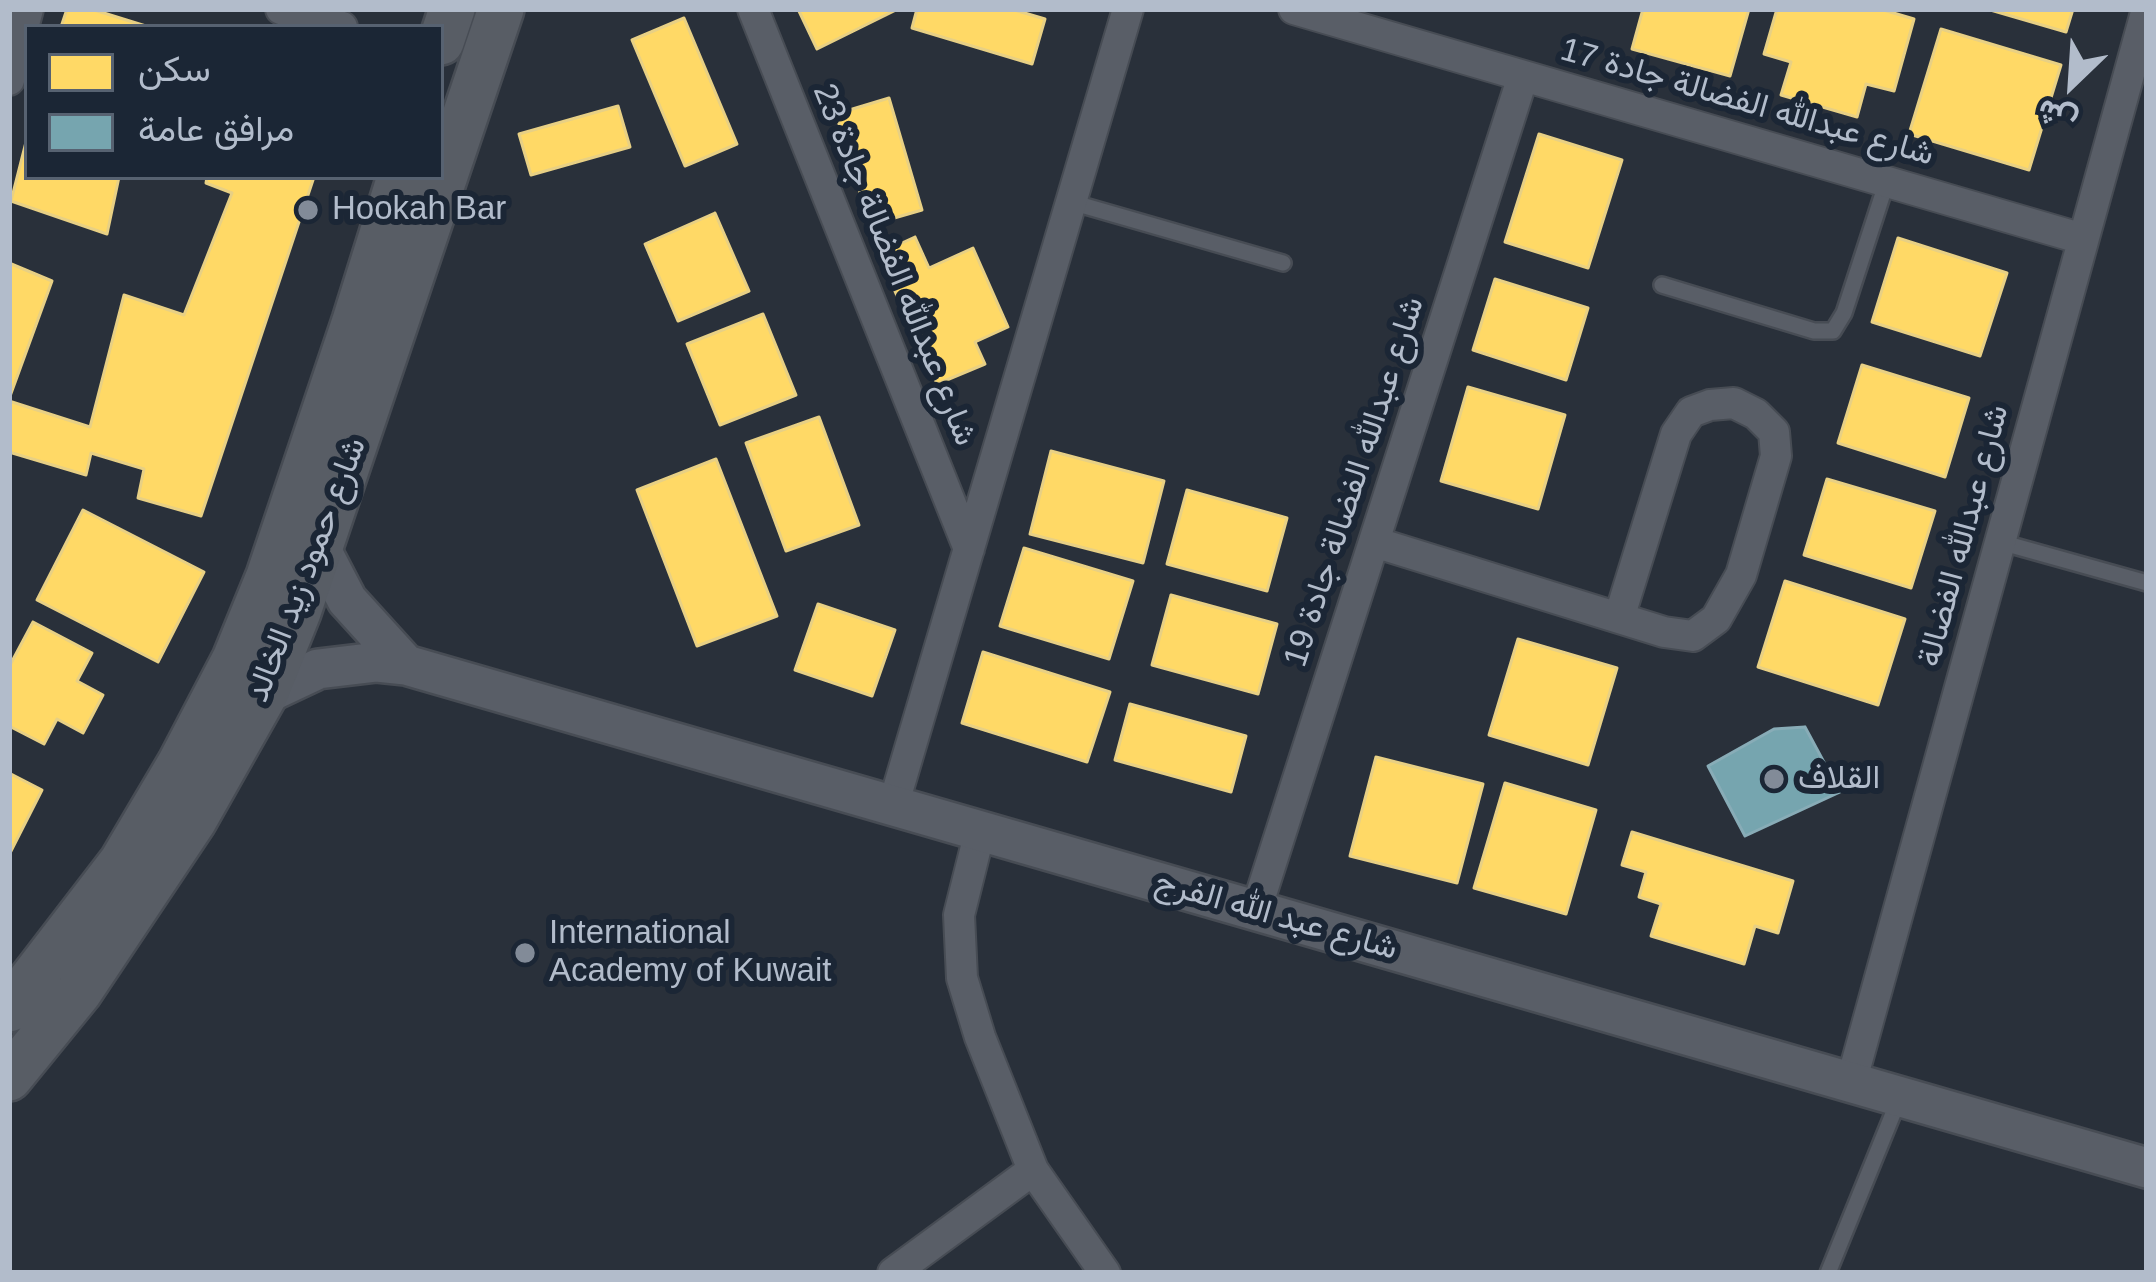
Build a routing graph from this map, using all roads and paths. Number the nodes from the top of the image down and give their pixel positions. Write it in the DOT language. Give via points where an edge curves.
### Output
graph roads {
  1 [pos="28,9"];
  2 [pos="281,9"];
  3 [pos="501,9"];
  4 [pos="753,9"];
  5 [pos="1128,9"];
  6 [pos="2146,9"];
  7 [pos="1313,12"];
  8 [pos="333,24"];
  9 [pos="462,61"];
  10 [pos="1523,76"];
  11 [pos="9,80"];
  12 [pos="444,123"];
  13 [pos="399,180"];
  14 [pos="427,180"];
  15 [pos="1886,182"];
  16 [pos="1071,202"];
  17 [pos="2083,238"];
  18 [pos="1283,263"];
  19 [pos="1662,285"];
  20 [pos="1374,542"];
  21 [pos="2000,542"];
  22 [pos="320,548"];
  23 [pos="969,548"];
  24 [pos="2147,583"];
  25 [pos="1619,618"];
  26 [pos="406,665"];
  27 [pos="265,694"];
  28 [pos="893,806"];
  29 [pos="980,831"];
  30 [pos="1256,910"];
  31 [pos="23,967"];
  32 [pos="9,1009"];
  33 [pos="9,1078"];
  34 [pos="1851,1083"];
  35 [pos="1900,1096"];
  36 [pos="2147,1168"];
  37 [pos="1033,1170"];
  38 [pos="893,1273"];
  39 [pos="1105,1273"];
  40 [pos="1828,1273"];
  1 -- 11 [label="street"];
  2 -- 8 [label="street"];
  3 -- 9 [label="main road, شارع حمود زيد الخالد"];
  4 -- 23 [label="street, شارع عبدالله الفضالة جادة 23"];
  5 -- 16 [label="street, شارع عبدالله الفضالة جادة 23"];
  6 -- 17 [label="street, شارع عبدالله الفضالة"];
  7 -- 10 [label="street, شارع عبدالله الفضالة جادة 17"];
  9 -- 12 [label="main road, شارع حمود زيد الخالد"];
  10 -- 15 [label="street, شارع عبدالله الفضالة جادة 17"];
  10 -- 20 [label="street, شارع عبدالله الفضالة جادة 19"];
  13 -- 31 [label="main road, شارع حمود زيد الخالد" via="235,659 122,862"];
  14 -- 22 [label="main road, شارع حمود زيد الخالد"];
  15 -- 17 [label="street, شارع عبدالله الفضالة جادة 17"];
  15 -- 19 [label="lane" via="1833,331"];
  16 -- 18 [label="lane"];
  16 -- 23 [label="street, شارع عبدالله الفضالة جادة 23"];
  17 -- 21 [label="street, شارع عبدالله الفضالة"];
  20 -- 25 [label="street"];
  20 -- 30 [label="street, شارع عبدالله الفضالة جادة 19"];
  21 -- 24 [label="lane"];
  21 -- 34 [label="street, شارع عبدالله الفضالة"];
  22 -- 26 [label="street" via="346,600"];
  22 -- 27 [label="main road, شارع حمود زيد الخالد"];
  23 -- 28 [label="street, شارع عبدالله الفضالة جادة 23"];
  25 -- 25 [label="street" via="1693,636 1716,619 1741,574 1776,456 1774,432 1756,414 1710,404 1691,412 1676,434"];
  26 -- 27 [label="street, شارع عبد الله الفرج" via="318,669"];
  26 -- 28 [label="street, شارع عبد الله الفرج"];
  27 -- 33 [label="main road, شارع حمود زيد الخالد" via="194,820 79,992"];
  28 -- 29 [label="street, شارع عبد الله الفرج"];
  29 -- 30 [label="street, شارع عبد الله الفرج"];
  29 -- 37 [label="street" via="958,915 962,978"];
  30 -- 34 [label="street, شارع عبد الله الفرج"];
  31 -- 32 [label="main road, شارع حمود زيد الخالد"];
  34 -- 35 [label="street, شارع عبد الله الفرج"];
  35 -- 36 [label="street, شارع عبد الله الفرج"];
  35 -- 40 [label="lane"];
  37 -- 38 [label="street"];
  37 -- 39 [label="street"];
}
